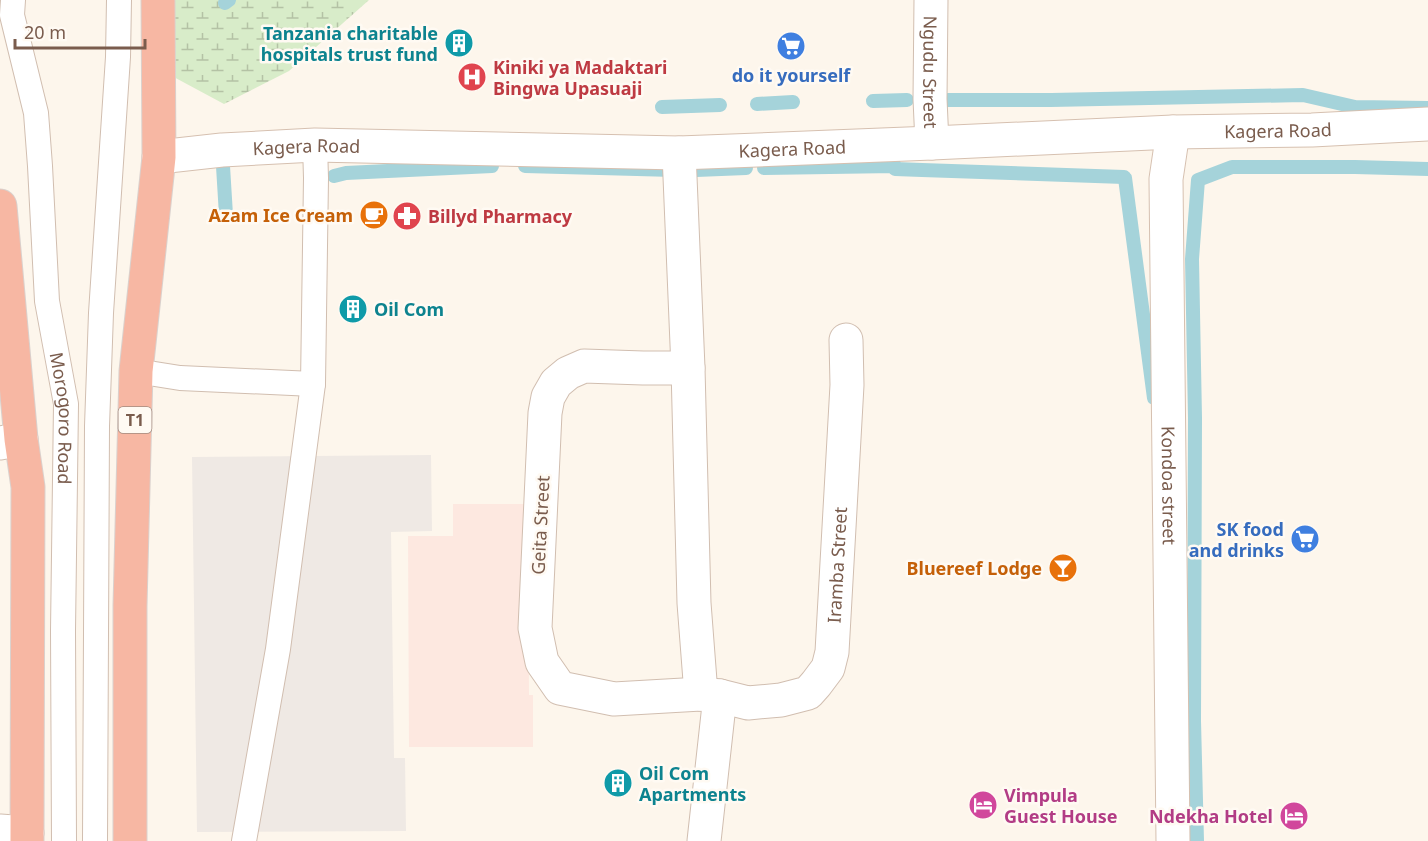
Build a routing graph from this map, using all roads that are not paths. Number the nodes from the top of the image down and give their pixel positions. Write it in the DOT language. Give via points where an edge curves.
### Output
graph roads {
  1 [pos="13,0"];
  2 [pos="119,0"];
  3 [pos="158,0"];
  4 [pos="931,0"];
  5 [pos="1428,124"];
  6 [pos="1173,132"];
  7 [pos="932,143"];
  8 [pos="315,145"];
  9 [pos="679,153"];
  10 [pos="159,157"];
  11 [pos="0,206"];
  12 [pos="846,340"];
  13 [pos="688,368"];
  14 [pos="136,371"];
  15 [pos="313,384"];
  16 [pos="11,441"];
  17 [pos="697,695"];
  18 [pos="18,835"];
  19 [pos="64,841"];
  20 [pos="95,841"];
  21 [pos="130,841"];
  22 [pos="244,841"];
  23 [pos="704,841"];
  24 [pos="1173,841"];
  1 -- 19 [label="lane, Morogoro Road" via="12,15 36,113 47,301 66,404"];
  2 -- 20 [label="lane, Morogoro Road" via="97,426"];
  3 -- 10 [label="highway, T1"];
  4 -- 7 [label="street, Ngudu Street"];
  5 -- 6 [label="street, Kagera Road"];
  6 -- 7 [label="street, Kagera Road"];
  6 -- 24 [label="street, Kondoa street" via="1166,179"];
  7 -- 9 [label="street, Kagera Road"];
  8 -- 9 [label="street, Kagera Road"];
  8 -- 10 [label="street, Kagera Road"];
  8 -- 15 [label="lane"];
  9 -- 13 [label="street"];
  10 -- 14 [label="highway, T1"];
  11 -- 16 [label="highway, Morogoro Road"];
  12 -- 17 [label="street, Iramba Street" via="847,396 828,668 808,693 781,700 748,703"];
  13 -- 17 [label="street"];
  13 -- 17 [label="street, Geita Street" via="584,366 556,383 545,413 535,628 542,662 560,688 614,699"];
  14 -- 15 [label="lane" via="180,378"];
  14 -- 21 [label="highway, T1"];
  15 -- 22 [label="lane" via="278,649"];
  16 -- 18 [label="highway, Morogoro Road" via="28,487"];
  17 -- 23 [label="street"];
}
